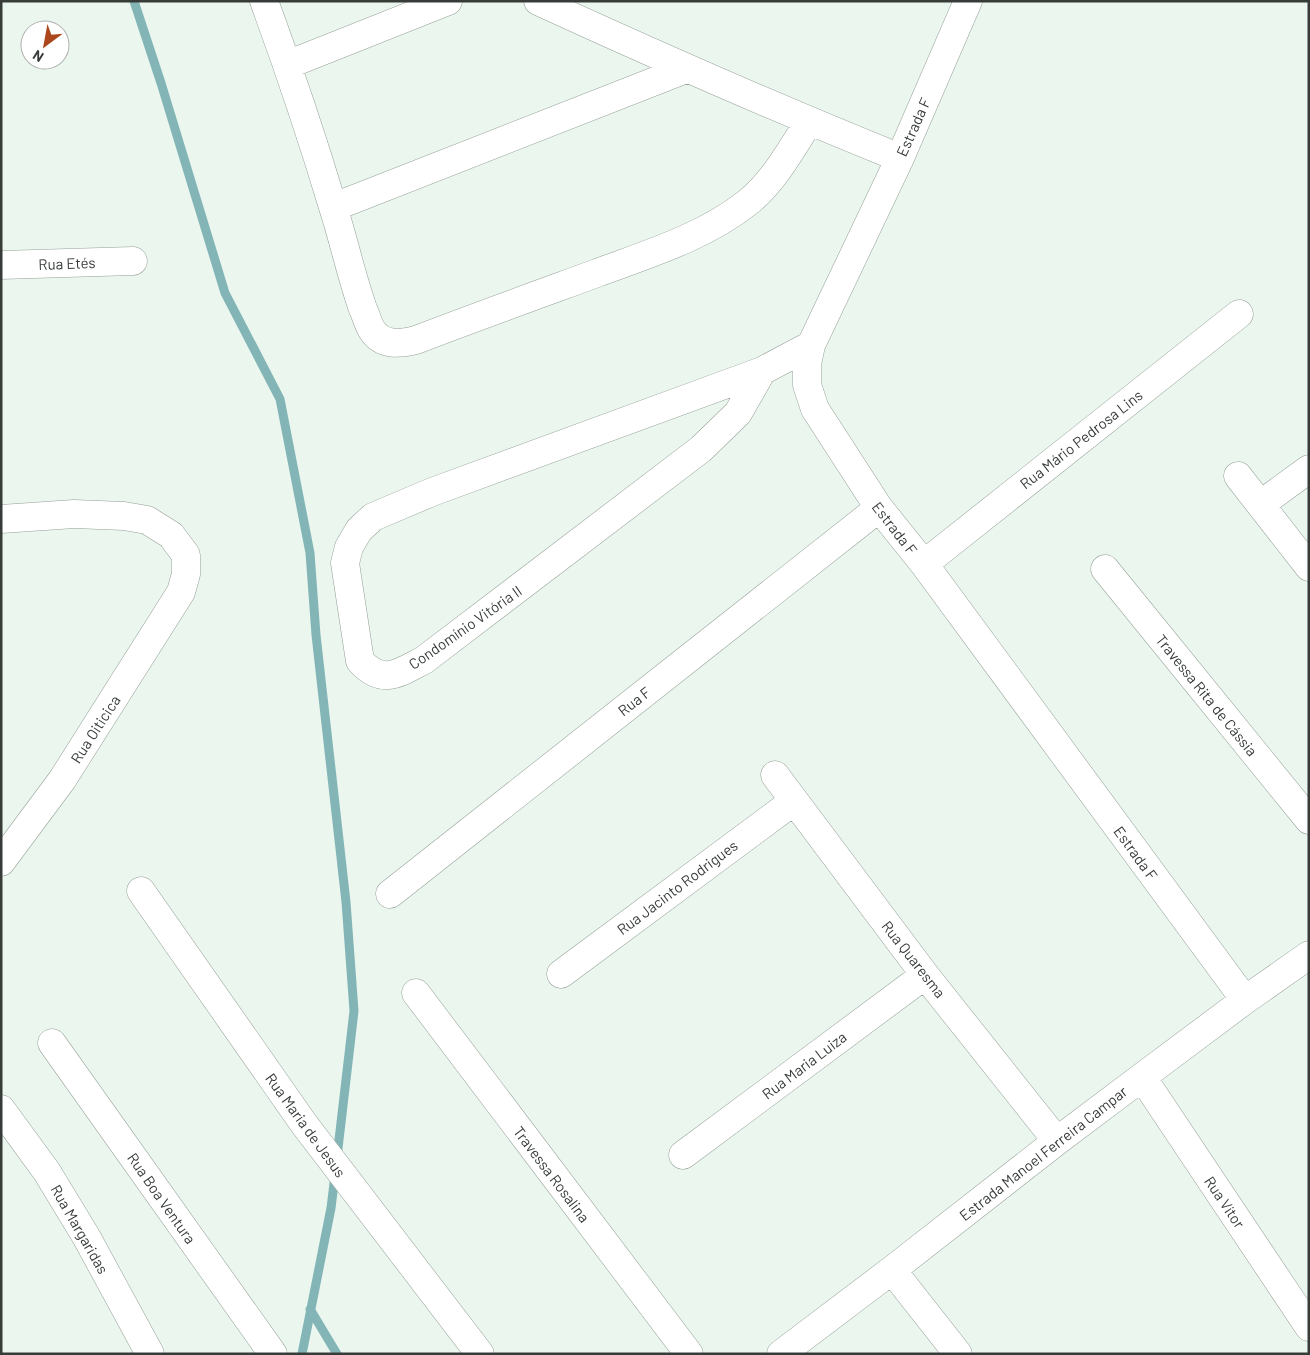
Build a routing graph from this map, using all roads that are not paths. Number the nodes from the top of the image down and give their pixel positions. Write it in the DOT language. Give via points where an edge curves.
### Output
graph roads {
  1 [pos="264,1"];
  2 [pos="448,1"];
  3 [pos="538,1"];
  4 [pos="968,1"];
  5 [pos="287,65"];
  6 [pos="686,69"];
  7 [pos="809,122"];
  8 [pos="900,158"];
  9 [pos="334,207"];
  10 [pos="133,261"];
  11 [pos="1,265"];
  12 [pos="1239,314"];
  13 [pos="811,345"];
  14 [pos="762,372"];
  15 [pos="1309,470"];
  16 [pos="1238,476"];
  17 [pos="1261,504"];
  18 [pos="879,508"];
  19 [pos="1,519"];
  20 [pos="924,564"];
  21 [pos="1309,567"];
  22 [pos="1105,569"];
  23 [pos="774,775"];
  24 [pos="794,801"];
  25 [pos="1309,820"];
  26 [pos="1,862"];
  27 [pos="141,891"];
  28 [pos="390,894"];
  29 [pos="1309,956"];
  30 [pos="561,974"];
  31 [pos="925,975"];
  32 [pos="416,993"];
  33 [pos="1245,1000"];
  34 [pos="52,1043"];
  35 [pos="1142,1077"];
  36 [pos="1,1109"];
  37 [pos="1057,1141"];
  38 [pos="683,1155"];
  39 [pos="892,1270"];
  40 [pos="1309,1327"];
  41 [pos="150,1354"];
  42 [pos="273,1354"];
  43 [pos="480,1354"];
  44 [pos="689,1354"];
  45 [pos="781,1354"];
  46 [pos="958,1354"];
  1 -- 5 [label="street"];
  2 -- 5 [label="street"];
  3 -- 6 [label="street"];
  4 -- 8 [label="street, Estrada F"];
  5 -- 9 [label="street"];
  6 -- 7 [label="street"];
  6 -- 9 [label="street"];
  7 -- 8 [label="street"];
  7 -- 9 [label="street" via="765,186 727,217 700,232 660,250 402,343 390,343 372,330 354,285"];
  8 -- 13 [label="street, Estrada F"];
  10 -- 11 [label="street, Rua Etés"];
  12 -- 20 [label="street, Rua Mário Pedrosa Lins"];
  13 -- 14 [label="street, Condomínio Vitória II"];
  13 -- 18 [label="street, Estrada F" via="807,385 815,409"];
  14 -- 14 [label="street, Condomínio Vitória II" via="738,413 701,448 424,660 404,671 380,676 369,671 360,661 345,563 354,538 373,517 432,492"];
  15 -- 17 [label="street"];
  16 -- 17 [label="street"];
  17 -- 21 [label="street"];
  18 -- 20 [label="street, Estrada F"];
  18 -- 28 [label="street, Rua F"];
  19 -- 26 [label="street, Rua Oiticica" via="74,514 147,520 171,535 186,555 186,574 181,592 62,780"];
  20 -- 33 [label="street, Estrada F"];
  22 -- 25 [label="street, Travessa Rita de Cássia"];
  23 -- 24 [label="street, Rua Quaresma"];
  24 -- 30 [label="street, Rua Jacinto Rodrigues"];
  24 -- 31 [label="street, Rua Quaresma"];
  27 -- 43 [label="street, Rua Maria de Jesus" via="304,1124"];
  29 -- 33 [label="street, Estrada Manoel Ferreira Campar"];
  31 -- 37 [label="street, Rua Quaresma"];
  31 -- 38 [label="street, Rua Maria Luiza"];
  32 -- 44 [label="street, Travessa Rosalina"];
  33 -- 35 [label="street, Estrada Manoel Ferreira Campar"];
  34 -- 42 [label="street, Rua Boa Ventura"];
  35 -- 37 [label="street, Estrada Manoel Ferreira Campar"];
  35 -- 40 [label="street, Rua Vítor"];
  36 -- 41 [label="street, Rua Margaridas" via="47,1172"];
  37 -- 39 [label="street, Estrada Manoel Ferreira Campar"];
  39 -- 45 [label="street, Estrada Manoel Ferreira Campar"];
  39 -- 46 [label="street"];
}
